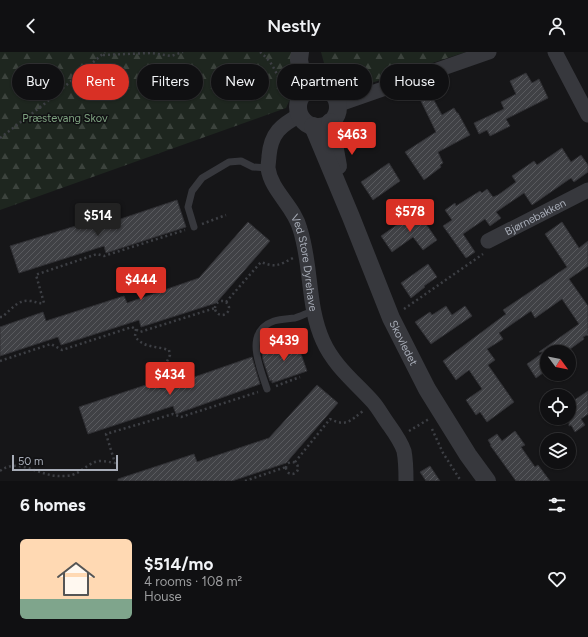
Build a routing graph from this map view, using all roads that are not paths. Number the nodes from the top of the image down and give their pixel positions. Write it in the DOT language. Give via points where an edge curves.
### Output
graph roads {
  1 [pos="300,52"];
  2 [pos="305,52"];
  3 [pos="489,52"];
  4 [pos="555,52"];
  5 [pos="337,105"];
  6 [pos="310,108"];
  7 [pos="588,115"];
  8 [pos="268,168"];
  9 [pos="586,196"];
  10 [pos="194,228"];
  11 [pos="488,241"];
  12 [pos="313,311"];
  13 [pos="267,389"];
  14 [pos="406,481"];
  15 [pos="487,481"];
  1 -- 6 [label="street, Skovledet" via="299,60"];
  2 -- 6 [label="street, Skovledet" via="310,56"];
  3 -- 5 [label="street"];
  4 -- 7 [label="street"];
  5 -- 6 [label="street" via="335,116"];
  5 -- 6 [label="street" via="331,92 325,88"];
  6 -- 8 [label="street, Ved Store Dyrehave" via="285,123 274,135"];
  6 -- 15 [label="street, Skovledet" via="391,318 427,389"];
  8 -- 10 [label="lane" via="253,167 241,161 229,162 202,178 192,191 188,207"];
  8 -- 12 [label="street, Ved Store Dyrehave" via="274,186 298,222 306,253"];
  9 -- 11 [label="street, Bjørnebakken"];
  12 -- 13 [label="lane" via="296,318 276,320 267,324 260,332 255,350"];
  12 -- 14 [label="street, Ved Store Dyrehave" via="323,342 336,363 374,403 398,439 403,450"];
}
